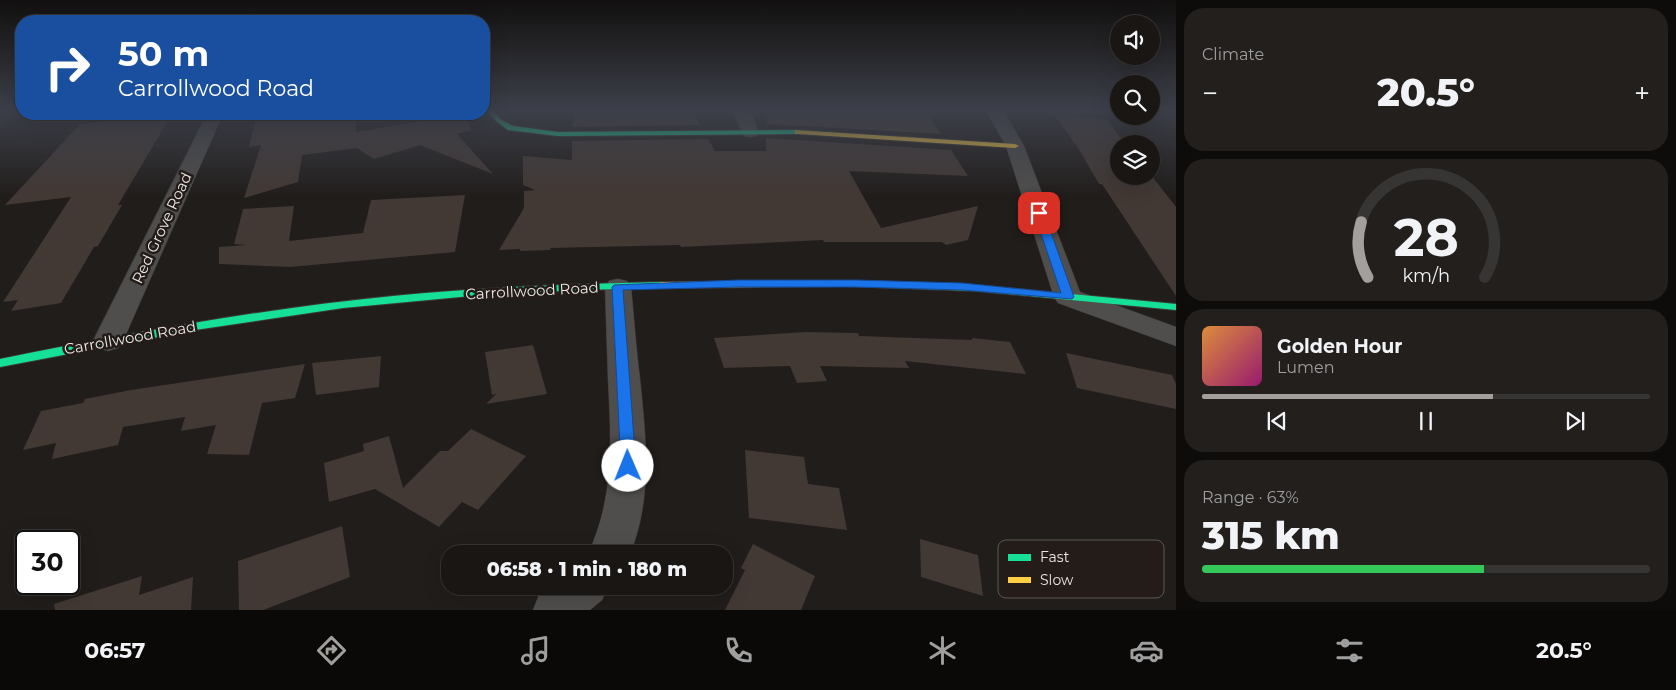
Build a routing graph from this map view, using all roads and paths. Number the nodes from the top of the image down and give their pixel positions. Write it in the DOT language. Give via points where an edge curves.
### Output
graph roads {
  1 [pos="203,138"];
  2 [pos="920,138"];
  3 [pos="1011,138"];
  4 [pos="1015,146"];
  5 [pos="618,287"];
  6 [pos="1068,297"];
  7 [pos="1176,307"];
  8 [pos="1176,337"];
  9 [pos="108,341"];
  10 [pos="0,362"];
  11 [pos="612,545"];
  12 [pos="574,595"];
  13 [pos="555,610"];
  1 -- 9 [label="street, Red Grove Road"];
  2 -- 4 [label="street"];
  3 -- 4 [label="street"];
  4 -- 6 [label="street"];
  5 -- 6 [label="street, Carrollwood Road" via="856,284 962,287"];
  5 -- 9 [label="street, Carrollwood Road" via="396,299 261,316"];
  5 -- 11 [label="street" via="628,483 624,514"];
  6 -- 7 [label="street, Carrollwood Road" via="1112,298"];
  6 -- 8 [label="street, Carrollwood Road"];
  9 -- 10 [label="street, Carrollwood Road"];
  12 -- 13 [label="street"];
}
